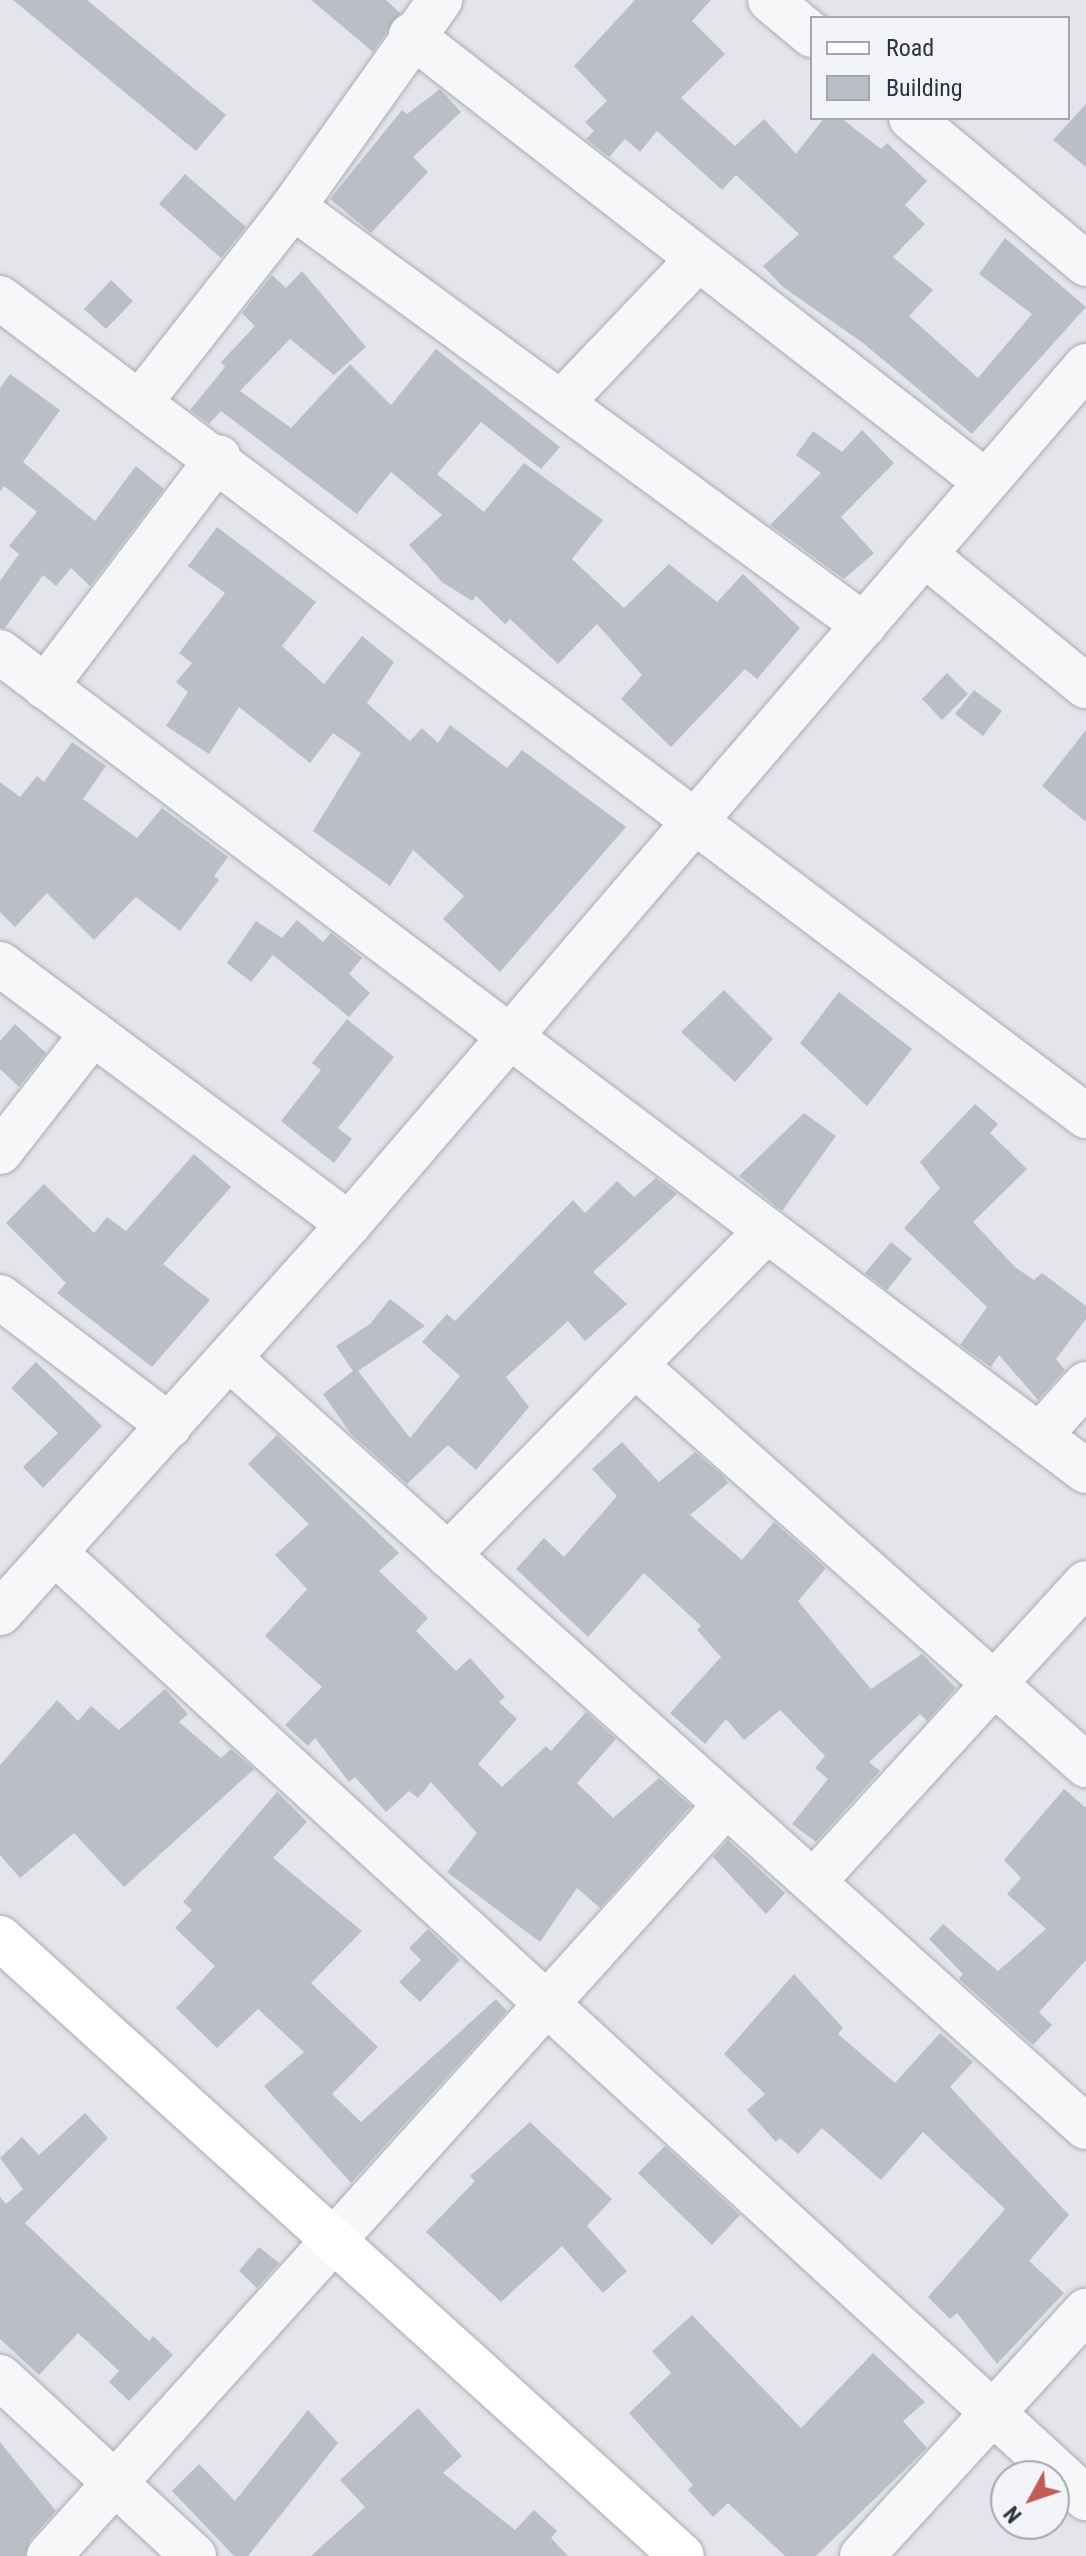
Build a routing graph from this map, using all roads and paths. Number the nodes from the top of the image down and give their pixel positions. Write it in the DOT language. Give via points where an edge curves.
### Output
graph roads {
  1 [pos="440,0"];
  2 [pos="770,0"];
  3 [pos="810,33"];
  4 [pos="411,35"];
  5 [pos="913,120"];
  6 [pos="293,207"];
  7 [pos="698,259"];
  8 [pos="1086,264"];
  9 [pos="0,298"];
  10 [pos="1086,366"];
  11 [pos="141,401"];
  12 [pos="561,403"];
  13 [pos="219,457"];
  14 [pos="986,482"];
  15 [pos="924,554"];
  16 [pos="864,625"];
  17 [pos="2,658"];
  18 [pos="1086,686"];
  19 [pos="45,687"];
  20 [pos="695,822"];
  21 [pos="0,964"];
  22 [pos="93,1033"];
  23 [pos="508,1039"];
  24 [pos="1086,1116"];
  25 [pos="0,1152"];
  26 [pos="349,1224"];
  27 [pos="764,1233"];
  28 [pos="0,1297"];
  29 [pos="230,1359"];
  30 [pos="635,1365"];
  31 [pos="1086,1384"];
  32 [pos="170,1426"];
  33 [pos="1039,1436"];
  34 [pos="1086,1471"];
  35 [pos="55,1553"];
  36 [pos="448,1555"];
  37 [pos="1086,1583"];
  38 [pos="0,1613"];
  39 [pos="995,1683"];
  40 [pos="1086,1765"];
  41 [pos="726,1805"];
  42 [pos="815,1880"];
  43 [pos="0,1938"];
  44 [pos="545,2002"];
  45 [pos="1086,2127"];
  46 [pos="331,2236"];
  47 [pos="1086,2311"];
  48 [pos="0,2377"];
  49 [pos="993,2412"];
  50 [pos="114,2482"];
  51 [pos="1086,2498"];
  52 [pos="49,2556"];
  53 [pos="194,2556"];
  54 [pos="682,2556"];
  55 [pos="862,2556"];
  1 -- 4 [label="street"];
  2 -- 3 [label="street"];
  4 -- 6 [label="street"];
  4 -- 7 [label="street"];
  5 -- 8 [label="street"];
  6 -- 11 [label="street"];
  6 -- 12 [label="street"];
  7 -- 12 [label="street"];
  7 -- 14 [label="street"];
  9 -- 11 [label="street"];
  10 -- 14 [label="street"];
  11 -- 13 [label="street"];
  12 -- 16 [label="street"];
  13 -- 19 [label="street"];
  13 -- 20 [label="street"];
  14 -- 15 [label="street"];
  15 -- 16 [label="street"];
  15 -- 18 [label="street"];
  16 -- 20 [label="street"];
  17 -- 19 [label="street"];
  19 -- 23 [label="street"];
  20 -- 23 [label="street"];
  20 -- 24 [label="street"];
  21 -- 22 [label="street"];
  22 -- 25 [label="street"];
  22 -- 26 [label="street"];
  23 -- 26 [label="street"];
  23 -- 27 [label="street"];
  26 -- 29 [label="street"];
  27 -- 30 [label="street"];
  27 -- 33 [label="street"];
  28 -- 32 [label="street"];
  29 -- 32 [label="street"];
  29 -- 36 [label="street"];
  30 -- 36 [label="street"];
  30 -- 39 [label="street"];
  31 -- 33 [label="street"];
  32 -- 35 [label="street"];
  33 -- 34 [label="street"];
  35 -- 38 [label="street"];
  35 -- 44 [label="street"];
  36 -- 41 [label="street"];
  37 -- 39 [label="street"];
  39 -- 40 [label="street"];
  39 -- 42 [label="street"];
  41 -- 42 [label="street"];
  41 -- 44 [label="street"];
  42 -- 45 [label="street"];
  43 -- 46 [label="main road"];
  44 -- 46 [label="street"];
  44 -- 49 [label="street"];
  46 -- 50 [label="street"];
  46 -- 54 [label="main road"];
  47 -- 49 [label="street"];
  48 -- 50 [label="street"];
  49 -- 51 [label="street"];
  49 -- 55 [label="street"];
  50 -- 52 [label="street"];
  50 -- 53 [label="street"];
}
